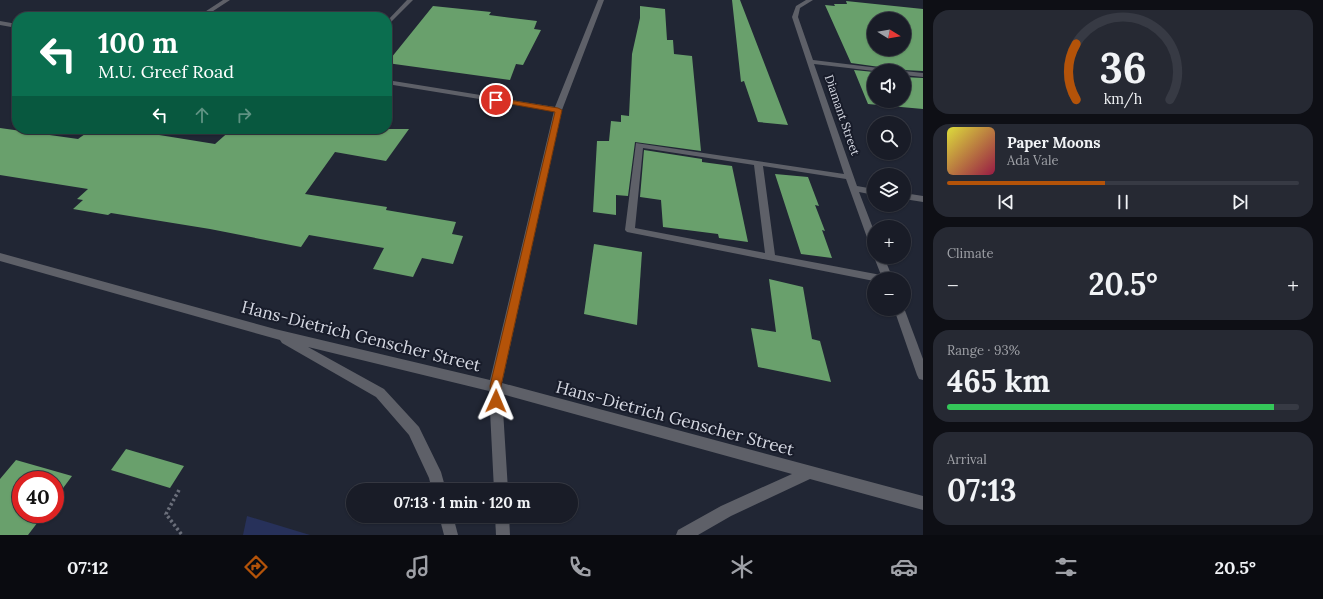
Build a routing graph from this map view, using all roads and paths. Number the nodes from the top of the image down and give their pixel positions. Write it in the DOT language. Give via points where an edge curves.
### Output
graph roads {
  1 [pos="227,0"];
  2 [pos="410,0"];
  3 [pos="600,0"];
  4 [pos="810,0"];
  5 [pos="208,12"];
  6 [pos="392,19"];
  7 [pos="0,23"];
  8 [pos="12,25"];
  9 [pos="811,62"];
  10 [pos="867,69"];
  11 [pos="911,74"];
  12 [pos="923,75"];
  13 [pos="392,83"];
  14 [pos="558,110"];
  15 [pos="758,163"];
  16 [pos="849,177"];
  17 [pos="854,188"];
  18 [pos="867,191"];
  19 [pos="911,197"];
  20 [pos="923,199"];
  21 [pos="867,224"];
  22 [pos="0,257"];
  23 [pos="771,258"];
  24 [pos="867,276"];
  25 [pos="901,316"];
  26 [pos="275,334"];
  27 [pos="923,375"];
  28 [pos="495,386"];
  29 [pos="810,472"];
  30 [pos="437,483"];
  31 [pos="500,483"];
  32 [pos="179,490"];
  33 [pos="923,503"];
  34 [pos="448,523"];
  35 [pos="502,523"];
  36 [pos="182,535"];
  37 [pos="451,535"];
  38 [pos="503,535"];
  39 [pos="683,535"];
  1 -- 5 [label="street"];
  2 -- 6 [label="street"];
  3 -- 14 [label="street"];
  4 -- 9 [label="street, Diamant Street" via="798,7 795,17"];
  7 -- 8 [label="street"];
  9 -- 10 [label="street"];
  9 -- 16 [label="street, Diamant Street"];
  11 -- 12 [label="street"];
  13 -- 14 [label="street"];
  14 -- 28 [label="street"];
  15 -- 16 [label="street"];
  15 -- 23 [label="street"];
  15 -- 23 [label="street" via="639,145 630,230"];
  16 -- 17 [label="street, Diamant Street"];
  17 -- 18 [label="street"];
  17 -- 21 [label="street, Diamant Street"];
  19 -- 20 [label="street"];
  22 -- 26 [label="street, Hans-Dietrich Genscher Street"];
  23 -- 24 [label="street"];
  25 -- 27 [label="street"];
  26 -- 28 [label="street, Hans-Dietrich Genscher Street"];
  26 -- 30 [label="street" via="380,393 414,431"];
  28 -- 29 [label="street, Hans-Dietrich Genscher Street"];
  28 -- 31 [label="street"];
  29 -- 33 [label="street, Hans-Dietrich Genscher Street"];
  29 -- 39 [label="street" via="784,487 724,512"];
  32 -- 36 [label="path" via="166,514"];
  34 -- 37 [label="street"];
  35 -- 38 [label="street"];
}
